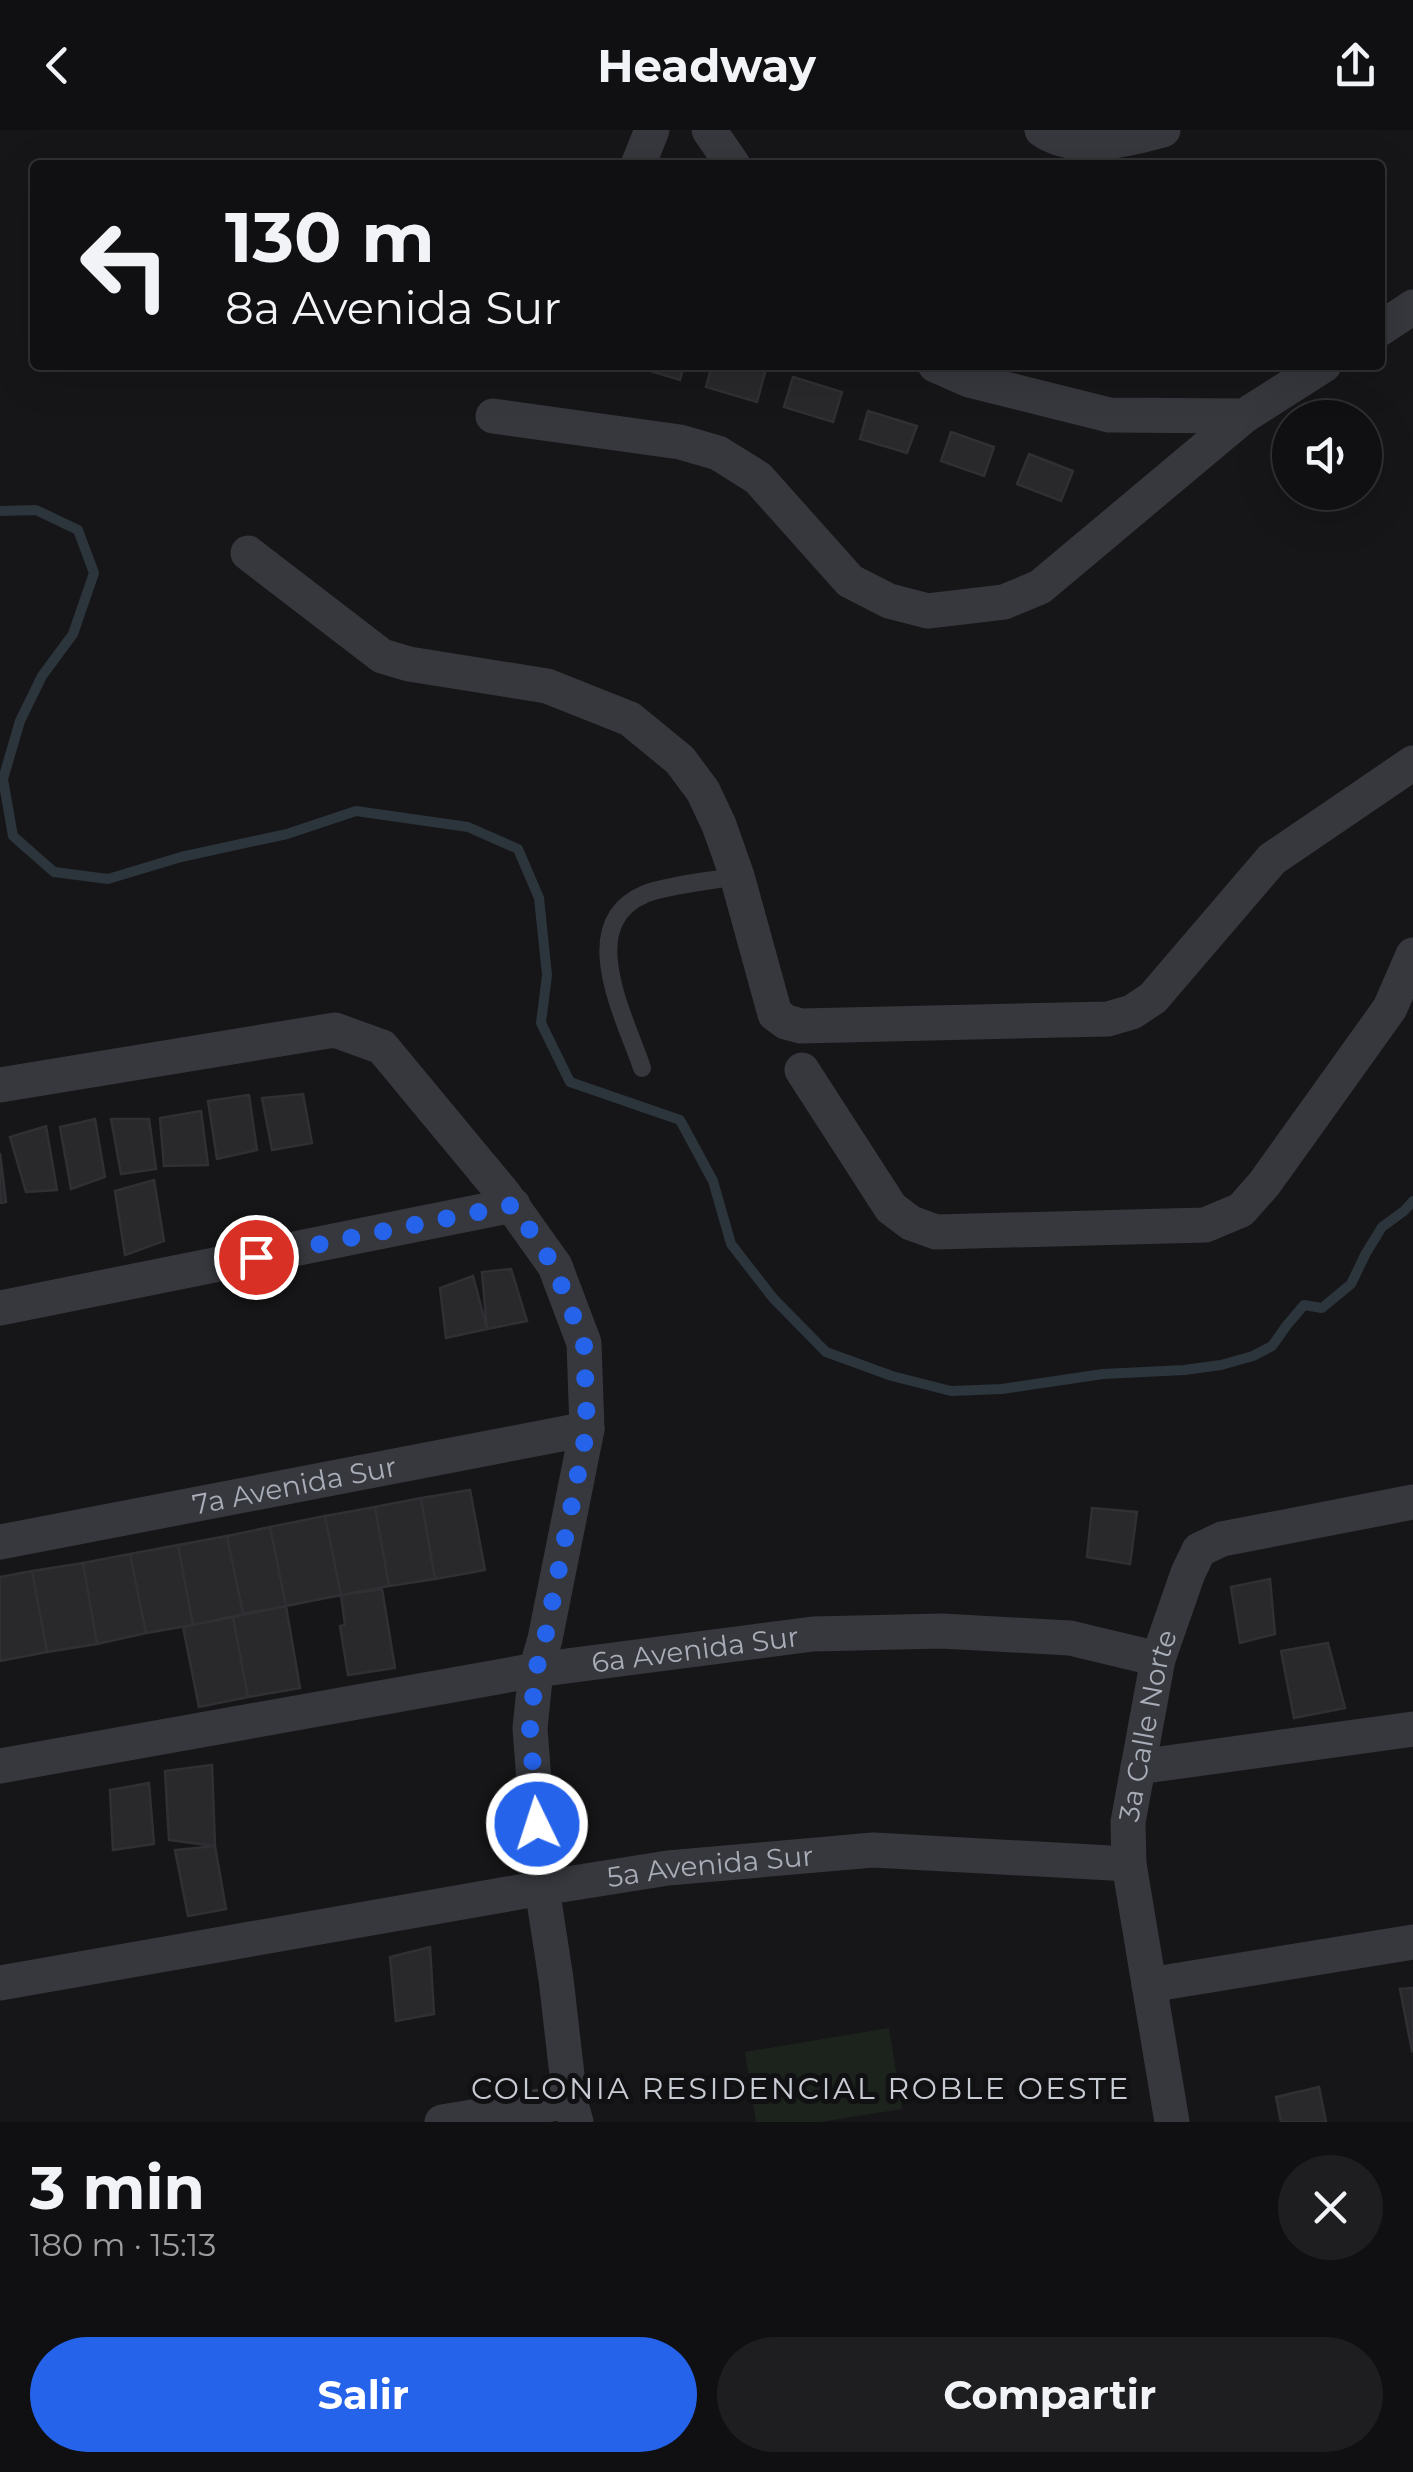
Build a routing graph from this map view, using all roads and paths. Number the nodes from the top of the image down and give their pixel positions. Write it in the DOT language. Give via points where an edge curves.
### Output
graph roads {
  1 [pos="652,130"];
  2 [pos="709,130"];
  3 [pos="1042,130"];
  4 [pos="1163,130"];
  5 [pos="640,160"];
  6 [pos="730,160"];
  7 [pos="1413,307"];
  8 [pos="1385,326"];
  9 [pos="946,370"];
  10 [pos="1316,370"];
  11 [pos="492,416"];
  12 [pos="1244,416"];
  13 [pos="248,553"];
  14 [pos="1413,763"];
  15 [pos="737,876"];
  16 [pos="1413,955"];
  17 [pos="642,1068"];
  18 [pos="802,1070"];
  19 [pos="0,1085"];
  20 [pos="513,1205"];
  21 [pos="0,1308"];
  22 [pos="587,1429"];
  23 [pos="1413,1502"];
  24 [pos="0,1542"];
  25 [pos="1158,1659"];
  26 [pos="536,1670"];
  27 [pos="1413,1728"];
  28 [pos="0,1766"];
  29 [pos="1138,1767"];
  30 [pos="1128,1864"];
  31 [pos="542,1888"];
  32 [pos="1413,1942"];
  33 [pos="0,1984"];
  34 [pos="1149,1985"];
  35 [pos="573,2111"];
  36 [pos="442,2122"];
  37 [pos="1172,2122"];
  1 -- 5 [label="street"];
  2 -- 6 [label="street"];
  3 -- 4 [label="street" via="1099,144"];
  7 -- 8 [label="street"];
  9 -- 12 [label="street" via="1109,415"];
  10 -- 12 [label="street"];
  11 -- 12 [label="street" via="680,442 718,454 758,478 850,581 888,601 928,611 1004,602 1040,587"];
  13 -- 15 [label="street" via="382,656 547,686 630,718 680,760 703,790"];
  14 -- 15 [label="street" via="1272,859 1153,998 1108,1018 786,1022 775,1014"];
  15 -- 17 [label="lane" via="647,893 612,921 606,945 614,988"];
  16 -- 18 [label="street" via="1390,1008 1264,1184 1241,1210 1205,1225 936,1232 911,1223 892,1208"];
  19 -- 20 [label="street" via="334,1030 382,1047"];
  20 -- 21 [label="street"];
  20 -- 22 [label="street" via="554,1266 584,1344"];
  22 -- 24 [label="street, 7a Avenida Sur"];
  22 -- 26 [label="street"];
  23 -- 25 [label="street, 3a Calle Norte" via="1199,1550"];
  25 -- 26 [label="street, 6a Avenida Sur" via="1070,1638 942,1631 812,1634"];
  25 -- 29 [label="street, 3a Calle Norte"];
  26 -- 28 [label="street, 6a Avenida Sur"];
  26 -- 31 [label="street" via="530,1728"];
  27 -- 29 [label="street"];
  29 -- 30 [label="street, 3a Calle Norte"];
  30 -- 31 [label="street, 5a Avenida Sur" via="873,1850 668,1868"];
  30 -- 34 [label="street, 3a Calle Norte"];
  31 -- 33 [label="street, 5a Avenida Sur"];
  31 -- 35 [label="street"];
  32 -- 34 [label="street"];
  34 -- 37 [label="street, 3a Calle Norte"];
  35 -- 36 [label="street"];
}
